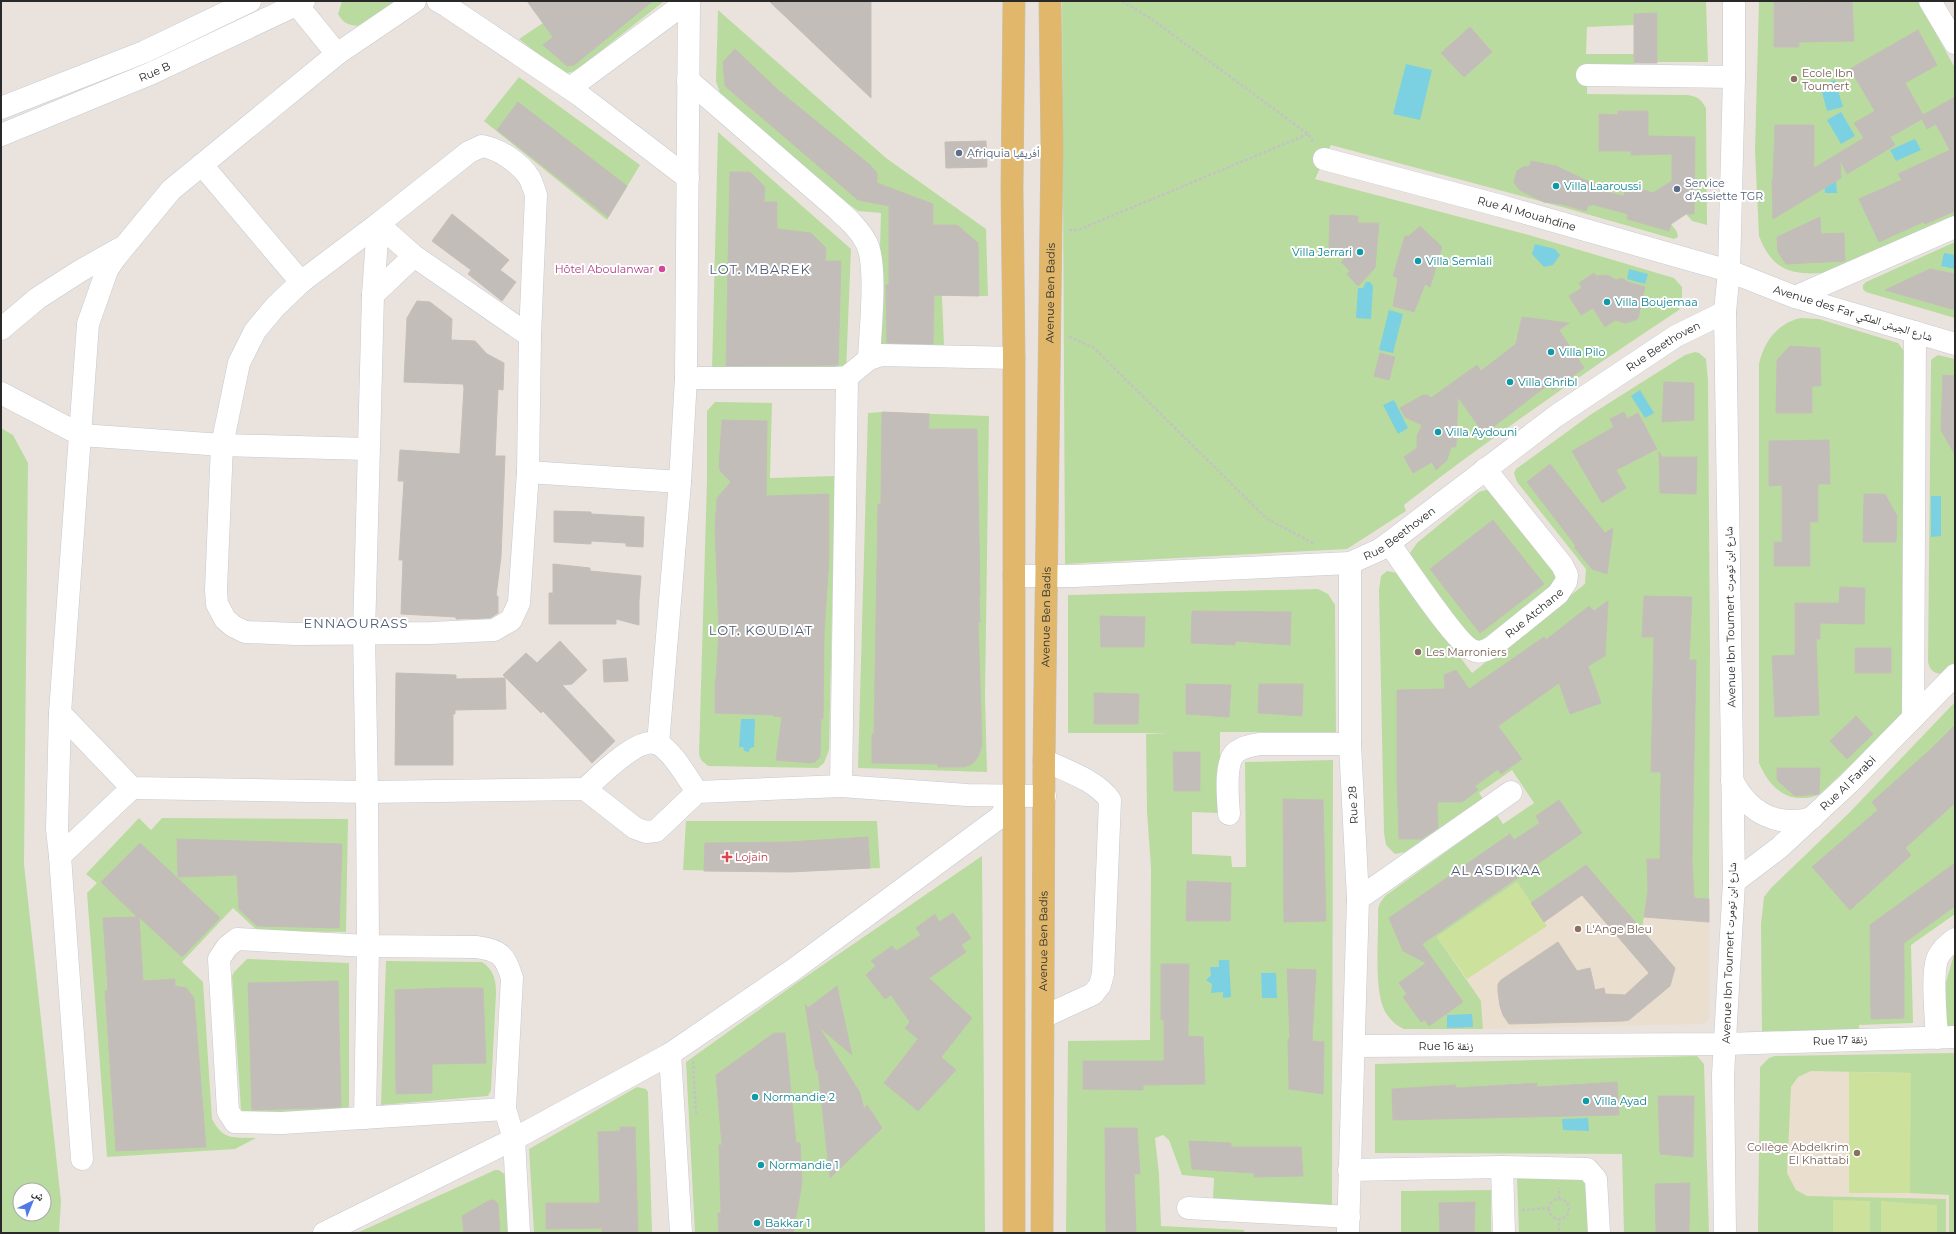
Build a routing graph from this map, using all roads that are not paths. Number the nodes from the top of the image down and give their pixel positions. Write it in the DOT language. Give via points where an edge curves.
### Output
graph roads {
  1 [pos="250,1"];
  2 [pos="415,1"];
  3 [pos="438,1"];
  4 [pos="688,1"];
  5 [pos="1014,1"];
  6 [pos="1050,1"];
  7 [pos="1734,1"];
  8 [pos="1930,1"];
  9 [pos="298,2"];
  10 [pos="1955,43"];
  11 [pos="337,54"];
  12 [pos="1587,75"];
  13 [pos="1734,77"];
  14 [pos="688,80"];
  15 [pos="570,88"];
  16 [pos="1,108"];
  17 [pos="1,135"];
  18 [pos="1324,159"];
  19 [pos="202,164"];
  20 [pos="688,178"];
  21 [pos="378,224"];
  22 [pos="1955,227"];
  23 [pos="126,245"];
  24 [pos="414,256"];
  25 [pos="1729,272"];
  26 [pos="301,282"];
  27 [pos="373,295"];
  28 [pos="1795,297"];
  29 [pos="1725,312"];
  30 [pos="1,329"];
  31 [pos="1915,332"];
  32 [pos="530,336"];
  33 [pos="1955,344"];
  34 [pos="1014,358"];
  35 [pos="869,359"];
  36 [pos="847,377"];
  37 [pos="686,378"];
  38 [pos="1,393"];
  39 [pos="81,434"];
  40 [pos="222,445"];
  41 [pos="368,449"];
  42 [pos="1485,469"];
  43 [pos="528,472"];
  44 [pos="680,482"];
  45 [pos="1389,543"];
  46 [pos="1350,562"];
  47 [pos="1014,576"];
  48 [pos="1048,576"];
  49 [pos="364,634"];
  50 [pos="1955,675"];
  51 [pos="60,714"];
  52 [pos="1913,718"];
  53 [pos="658,744"];
  54 [pos="1350,744"];
  55 [pos="1044,760"];
  56 [pos="1732,780"];
  57 [pos="841,786"];
  58 [pos="132,788"];
  59 [pos="584,789"];
  60 [pos="368,792"];
  61 [pos="697,792"];
  62 [pos="1511,792"];
  63 [pos="1014,796"];
  64 [pos="1044,796"];
  65 [pos="1229,814"];
  66 [pos="1812,818"];
  67 [pos="60,856"];
  68 [pos="1734,882"];
  69 [pos="1358,899"];
  70 [pos="1955,939"];
  71 [pos="368,946"];
  72 [pos="1043,1017"];
  73 [pos="1946,1037"];
  74 [pos="1725,1044"];
  75 [pos="1354,1046"];
  76 [pos="670,1054"];
  77 [pos="505,1109"];
  78 [pos="364,1118"];
  79 [pos="514,1139"];
  80 [pos="82,1159"];
  81 [pos="1502,1167"];
  82 [pos="1349,1170"];
  83 [pos="1188,1208"];
  84 [pos="1349,1225"];
  85 [pos="324,1233"];
  86 [pos="519,1233"];
  87 [pos="681,1233"];
  88 [pos="1014,1233"];
  89 [pos="1042,1233"];
  90 [pos="1504,1233"];
  91 [pos="1599,1233"];
  92 [pos="1725,1233"];
  1 -- 16 [label="street, Rue B" via="144,52"];
  2 -- 11 [label="street"];
  3 -- 15 [label="street"];
  4 -- 14 [label="street"];
  4 -- 15 [label="street"];
  5 -- 34 [label="main road"];
  6 -- 48 [label="main road, Avenue Ben Badis"];
  7 -- 13 [label="street, Avenue Ibn Toumert شارع ابن تومرت"];
  8 -- 10 [label="street"];
  9 -- 11 [label="street"];
  9 -- 17 [label="street, Rue B" via="152,73"];
  11 -- 19 [label="street"];
  12 -- 13 [label="street"];
  13 -- 25 [label="street, Avenue Ibn Toumert شارع ابن تومرت"];
  14 -- 20 [label="street"];
  14 -- 35 [label="street" via="856,226 867,243 872,267"];
  15 -- 20 [label="street"];
  18 -- 25 [label="street, Rue Al Mouahdine" via="1508,208"];
  19 -- 23 [label="street" via="171,190"];
  19 -- 26 [label="street"];
  20 -- 37 [label="street"];
  21 -- 24 [label="street"];
  21 -- 26 [label="street"];
  21 -- 27 [label="street"];
  21 -- 32 [label="street" via="469,152 482,146 492,148 516,163 528,177 536,195"];
  22 -- 28 [label="street"];
  23 -- 30 [label="street" via="38,298"];
  23 -- 39 [label="street" via="107,270 88,324"];
  24 -- 27 [label="street"];
  24 -- 32 [label="street"];
  25 -- 28 [label="street, Avenue des Far شارع الجيش الملكي"];
  25 -- 29 [label="street, Avenue Ibn Toumert شارع ابن تومرت"];
  26 -- 40 [label="street" via="255,331 239,363"];
  27 -- 41 [label="street"];
  28 -- 31 [label="street, Avenue des Far شارع الجيش الملكي"];
  29 -- 42 [label="street, Rue Beethoven" via="1676,336 1548,421"];
  29 -- 56 [label="street, Avenue Ibn Toumert شارع ابن تومرت"];
  31 -- 33 [label="street, Avenue des Far شارع الجيش الملكي"];
  31 -- 52 [label="street"];
  32 -- 43 [label="street"];
  34 -- 35 [label="street" via="882,355"];
  34 -- 47 [label="main road"];
  35 -- 36 [label="street"];
  36 -- 37 [label="street"];
  36 -- 57 [label="street"];
  37 -- 44 [label="street"];
  38 -- 39 [label="street"];
  39 -- 40 [label="street"];
  39 -- 51 [label="street"];
  40 -- 41 [label="street"];
  40 -- 49 [label="street" via="216,590 217,604 225,619 245,632"];
  41 -- 49 [label="street"];
  42 -- 45 [label="street, Rue Beethoven"];
  42 -- 45 [label="street, Rue Atchane" via="1562,565 1567,575 1566,582 1558,594 1492,647 1484,652 1474,651 1465,645"];
  43 -- 44 [label="street"];
  43 -- 49 [label="street" via="519,603 511,620 494,630"];
  44 -- 53 [label="street"];
  45 -- 46 [label="street, Rue Beethoven"];
  46 -- 48 [label="street, Rue Beethoven"];
  46 -- 54 [label="street, Rue 28"];
  47 -- 48 [label="street, Rue Beethoven"];
  47 -- 63 [label="main road"];
  48 -- 55 [label="main road, Avenue Ben Badis"];
  49 -- 60 [label="street"];
  50 -- 52 [label="street, Rue Al Farabi"];
  51 -- 58 [label="street"];
  51 -- 67 [label="street" via="57,829"];
  52 -- 66 [label="street, Rue Al Farabi"];
  53 -- 59 [label="street" via="647,743 631,750"];
  53 -- 61 [label="street" via="671,756"];
  54 -- 65 [label="street" via="1260,744 1236,752 1230,763 1228,780"];
  54 -- 69 [label="street, Rue 28"];
  55 -- 64 [label="main road, Avenue Ben Badis"];
  55 -- 72 [label="street" via="1095,785 1105,792 1110,800 1103,974 1100,985 1093,994"];
  56 -- 66 [label="street" via="1746,802 1756,810 1787,822"];
  56 -- 68 [label="street, Avenue Ibn Toumert شارع ابن تومرت"];
  57 -- 61 [label="street"];
  57 -- 63 [label="street"];
  58 -- 60 [label="street"];
  58 -- 67 [label="street"];
  59 -- 60 [label="street"];
  59 -- 61 [label="street" via="635,828 646,832 656,831"];
  60 -- 71 [label="street"];
  62 -- 69 [label="street"];
  63 -- 64 [label="street"];
  63 -- 76 [label="street" via="1000,816 793,970"];
  63 -- 88 [label="main road"];
  64 -- 72 [label="main road, Avenue Ben Badis"];
  66 -- 68 [label="street, Rue Al Farabi" via="1779,848"];
  67 -- 80 [label="street"];
  68 -- 74 [label="street, Avenue Ibn Toumert شارع ابن تومرت"];
  69 -- 75 [label="street, Rue 28"];
  70 -- 73 [label="street" via="1946,945 1937,958 1935,976"];
  71 -- 77 [label="street" via="476,947 491,949 501,954 508,963 512,978"];
  71 -- 78 [label="street"];
  71 -- 78 [label="street" via="237,939 227,947 219,959 228,1111 235,1122 282,1123"];
  72 -- 89 [label="main road, Avenue Ben Badis"];
  73 -- 74 [label="street, Rue 17 زنقة"];
  74 -- 75 [label="street, Rue 16 زنقة"];
  74 -- 92 [label="street, Avenue Ibn Toumert شارع ابن تومرت"];
  75 -- 82 [label="street"];
  76 -- 79 [label="street"];
  76 -- 87 [label="street"];
  77 -- 78 [label="street"];
  77 -- 79 [label="street"];
  79 -- 85 [label="street"];
  79 -- 86 [label="street"];
  81 -- 82 [label="street"];
  81 -- 90 [label="street"];
  81 -- 91 [label="street" via="1587,1169 1596,1179"];
  82 -- 84 [label="street"];
  83 -- 84 [label="street"];
}
